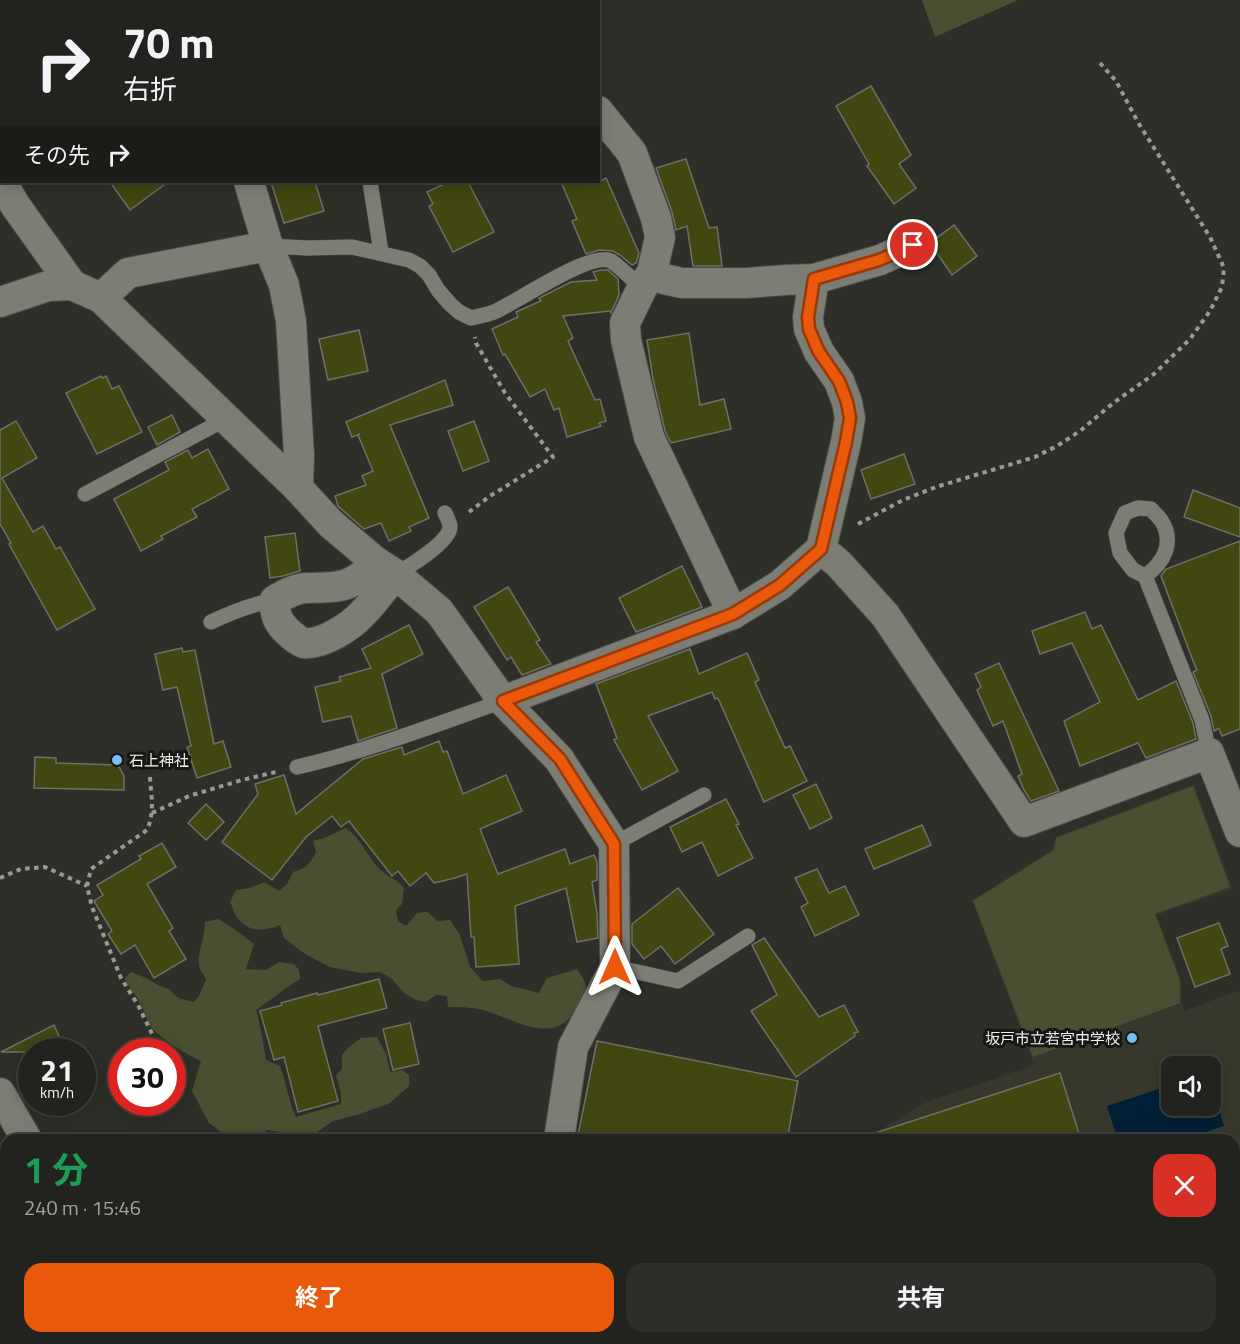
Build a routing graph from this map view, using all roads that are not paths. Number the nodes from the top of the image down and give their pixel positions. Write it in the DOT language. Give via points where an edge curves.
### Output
graph roads {
  1 [pos="600,113"];
  2 [pos="3,183"];
  3 [pos="249,183"];
  4 [pos="370,183"];
  5 [pos="913,245"];
  6 [pos="268,246"];
  7 [pos="381,252"];
  8 [pos="814,279"];
  9 [pos="647,280"];
  10 [pos="72,285"];
  11 [pos="101,298"];
  12 [pos="0,302"];
  13 [pos="226,419"];
  14 [pos="298,488"];
  15 [pos="85,494"];
  16 [pos="448,520"];
  17 [pos="825,552"];
  18 [pos="386,568"];
  19 [pos="1145,576"];
  20 [pos="275,600"];
  21 [pos="733,614"];
  22 [pos="211,622"];
  23 [pos="503,701"];
  24 [pos="1209,753"];
  25 [pos="297,767"];
  26 [pos="704,795"];
  27 [pos="1240,832"];
  28 [pos="614,844"];
  29 [pos="748,936"];
  30 [pos="615,967"];
  31 [pos="0,1094"];
  32 [pos="23,1134"];
  33 [pos="560,1134"];
  1 -- 9 [label="street" via="632,153 656,218 660,237"];
  2 -- 10 [label="street"];
  3 -- 6 [label="street"];
  4 -- 7 [label="lane"];
  5 -- 8 [label="street" via="879,260"];
  6 -- 7 [label="lane" via="352,247"];
  6 -- 11 [label="street" via="128,273"];
  6 -- 14 [label="street" via="284,285 291,321"];
  7 -- 9 [label="lane" via="420,266 450,304 471,318 493,312 577,267 601,260"];
  8 -- 9 [label="street" via="746,283"];
  8 -- 17 [label="street" via="809,329 839,381 850,418"];
  9 -- 21 [label="street" via="625,323 649,437"];
  10 -- 11 [label="street"];
  10 -- 12 [label="street" via="48,286"];
  11 -- 13 [label="street"];
  13 -- 14 [label="street"];
  13 -- 15 [label="lane"];
  14 -- 18 [label="street" via="331,524"];
  16 -- 18 [label="lane" via="448,534 431,551 411,566"];
  17 -- 21 [label="street"];
  17 -- 24 [label="street" via="885,615 1024,822"];
  18 -- 20 [label="street" via="347,585 303,588"];
  18 -- 20 [label="street" via="361,615 320,641 303,643 292,636 280,625 274,611"];
  18 -- 23 [label="street" via="439,611"];
  19 -- 24 [label="lane" via="1202,720"];
  20 -- 22 [label="lane" via="254,604"];
  21 -- 23 [label="street"];
  23 -- 25 [label="lane" via="413,733"];
  23 -- 28 [label="street" via="560,759"];
  24 -- 27 [label="street"];
  26 -- 28 [label="lane"];
  28 -- 30 [label="street"];
  29 -- 30 [label="lane" via="678,981"];
  30 -- 33 [label="street" via="573,1047"];
  31 -- 32 [label="street"];
}
